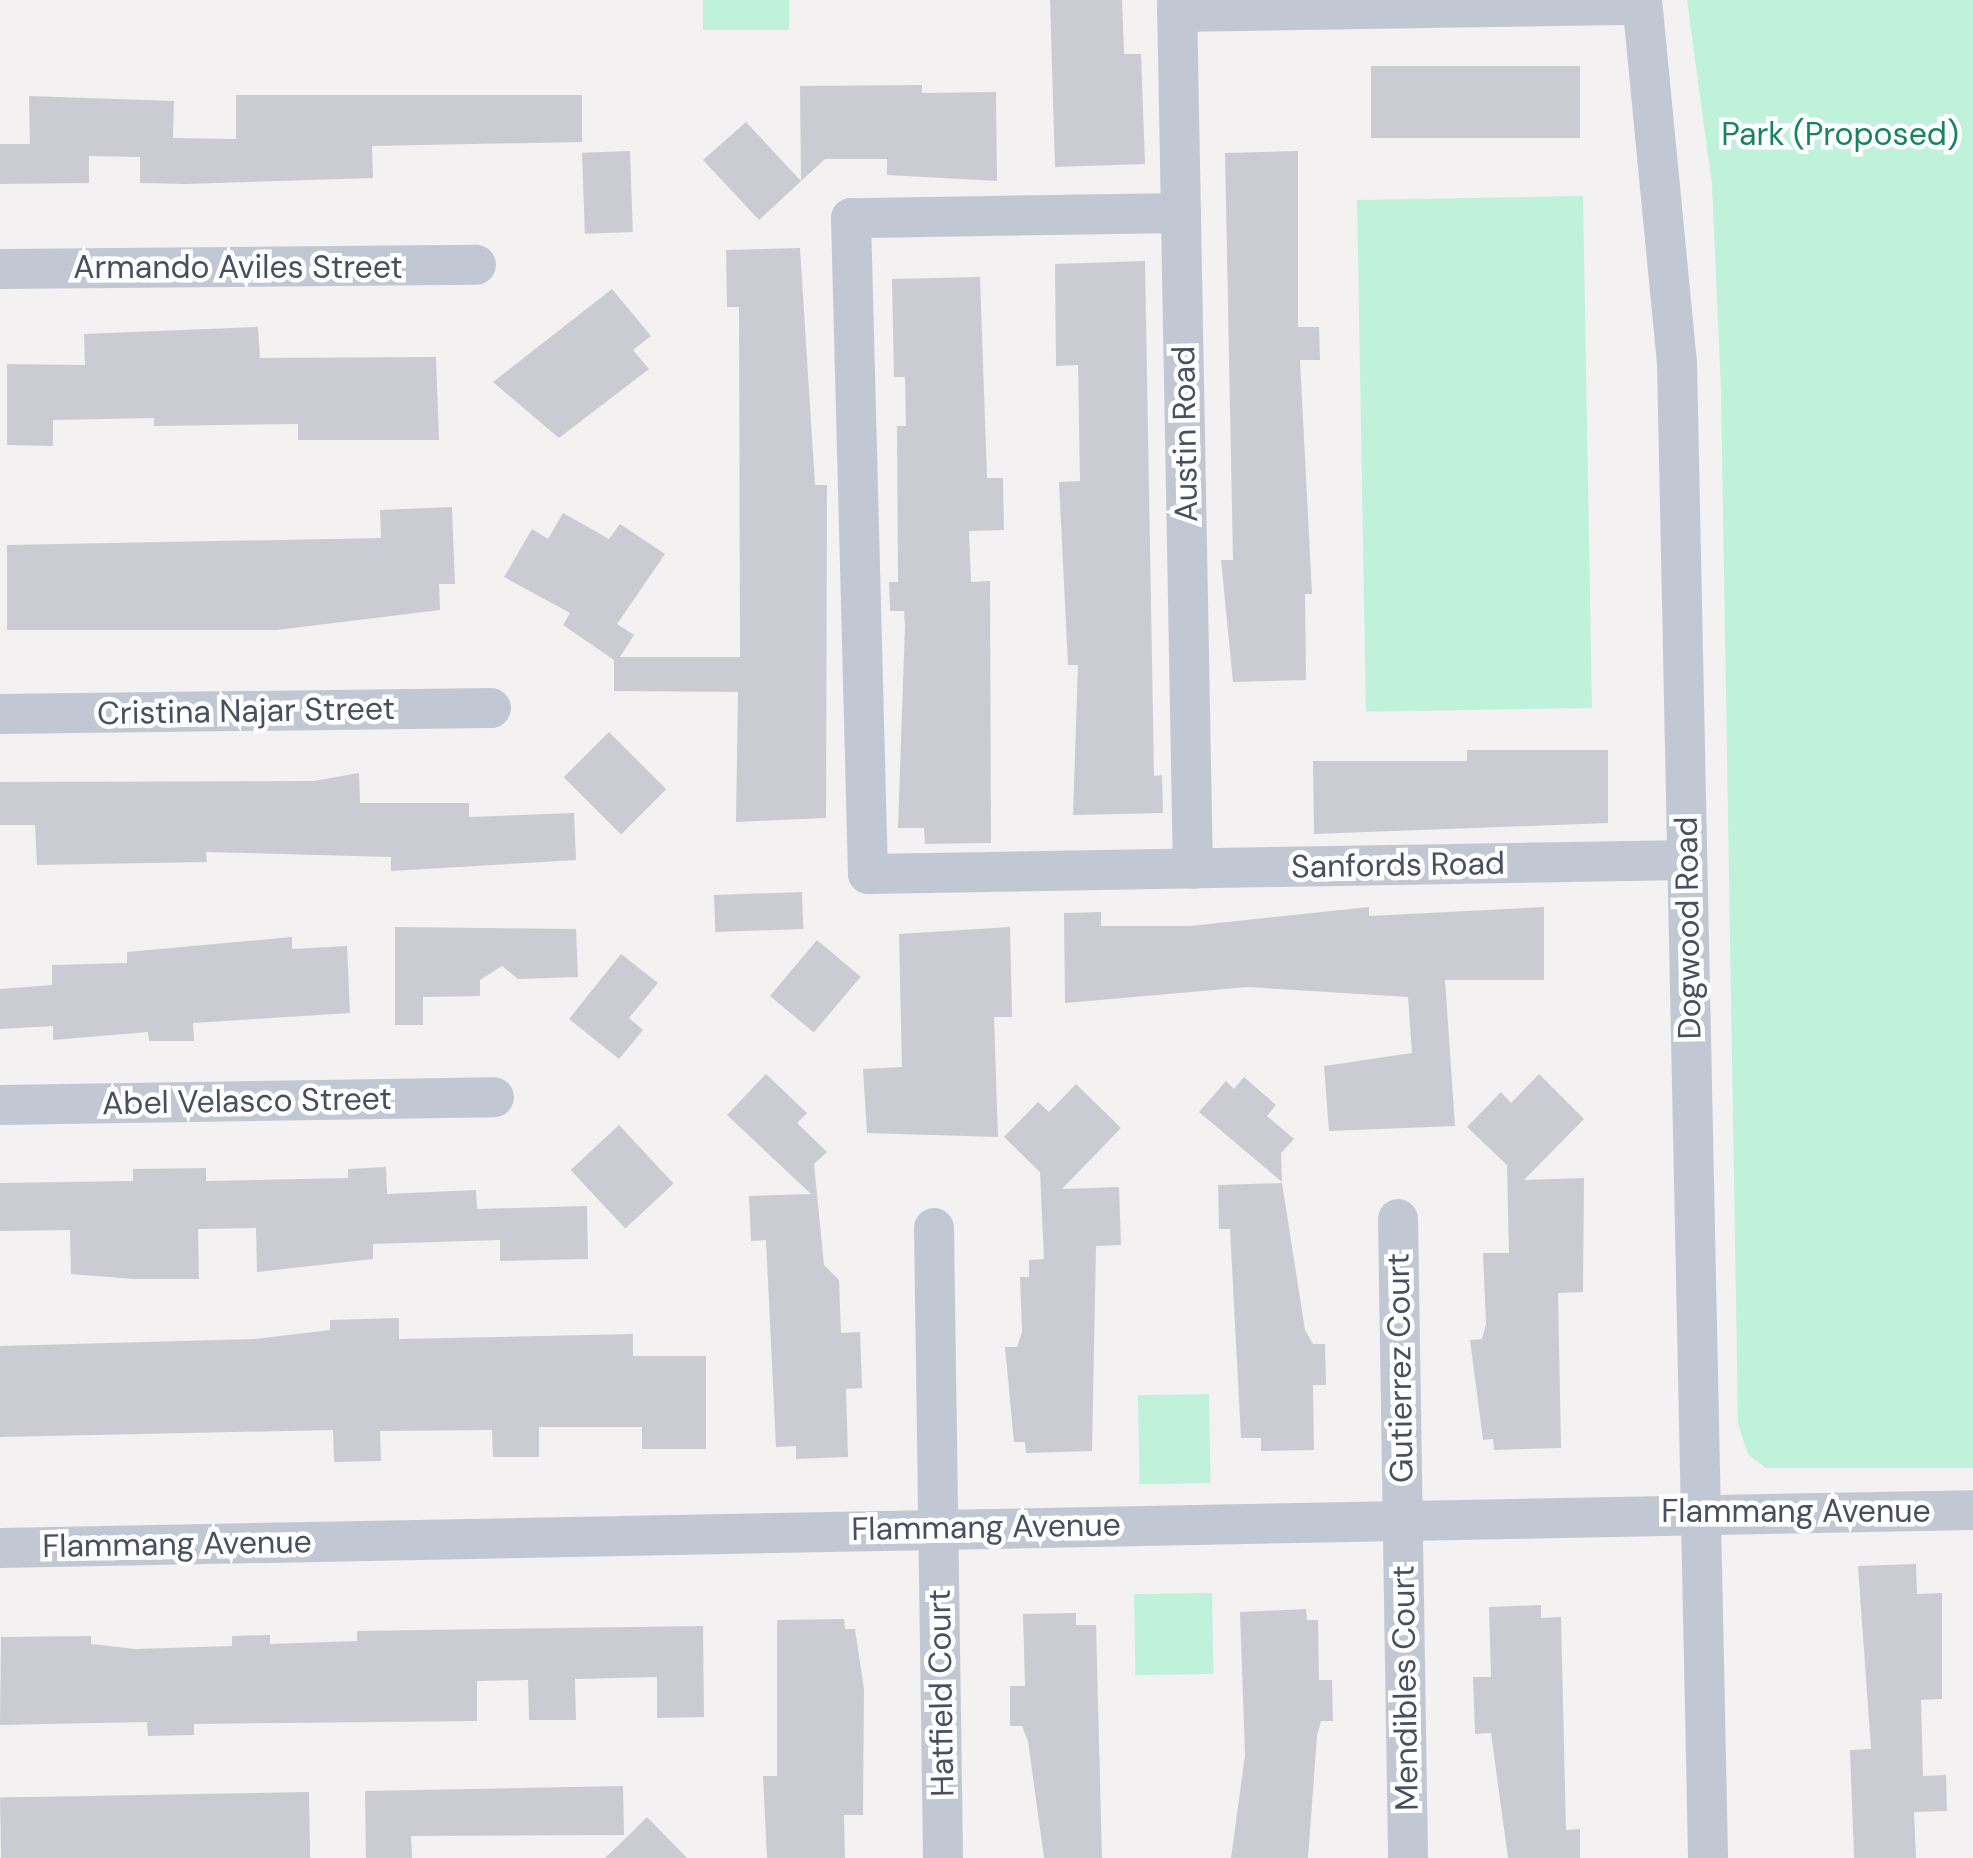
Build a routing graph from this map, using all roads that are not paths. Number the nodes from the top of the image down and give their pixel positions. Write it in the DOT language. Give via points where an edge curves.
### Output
graph roads {
  1 [pos="1642,3"];
  2 [pos="1177,6"];
  3 [pos="1181,212"];
  4 [pos="476,265"];
  5 [pos="0,269"];
  6 [pos="491,708"];
  7 [pos="0,714"];
  8 [pos="1687,860"];
  9 [pos="1194,868"];
  10 [pos="494,1098"];
  11 [pos="0,1105"];
  12 [pos="1398,1219"];
  13 [pos="934,1228"];
  14 [pos="1700,1510"];
  15 [pos="1973,1510"];
  16 [pos="1402,1517"];
  17 [pos="938,1528"];
  18 [pos="0,1548"];
  19 [pos="943,1858"];
  20 [pos="1408,1858"];
  21 [pos="1708,1858"];
  1 -- 2 [label="street"];
  1 -- 8 [label="street, Dogwood Road" via="1677,363"];
  2 -- 3 [label="street, Austin Road"];
  3 -- 9 [label="street, Austin Road"];
  3 -- 9 [label="street, Sanfords Road" via="851,218 868,874"];
  4 -- 5 [label="street, Armando Aviles Street"];
  6 -- 7 [label="street, Cristina Najar Street"];
  8 -- 9 [label="street, Sanfords Road"];
  8 -- 14 [label="street, Dogwood Road"];
  10 -- 11 [label="street, Abel Velasco Street"];
  12 -- 16 [label="street, Gutierrez Court"];
  13 -- 17 [label="street, Hatfield Court"];
  14 -- 15 [label="street, Flammang Avenue"];
  14 -- 16 [label="street, Flammang Avenue"];
  14 -- 21 [label="street, Dogwood Road"];
  16 -- 17 [label="street, Flammang Avenue"];
  16 -- 20 [label="street, Mendibles Court"];
  17 -- 18 [label="street, Flammang Avenue"];
  17 -- 19 [label="street, Hatfield Court"];
}
